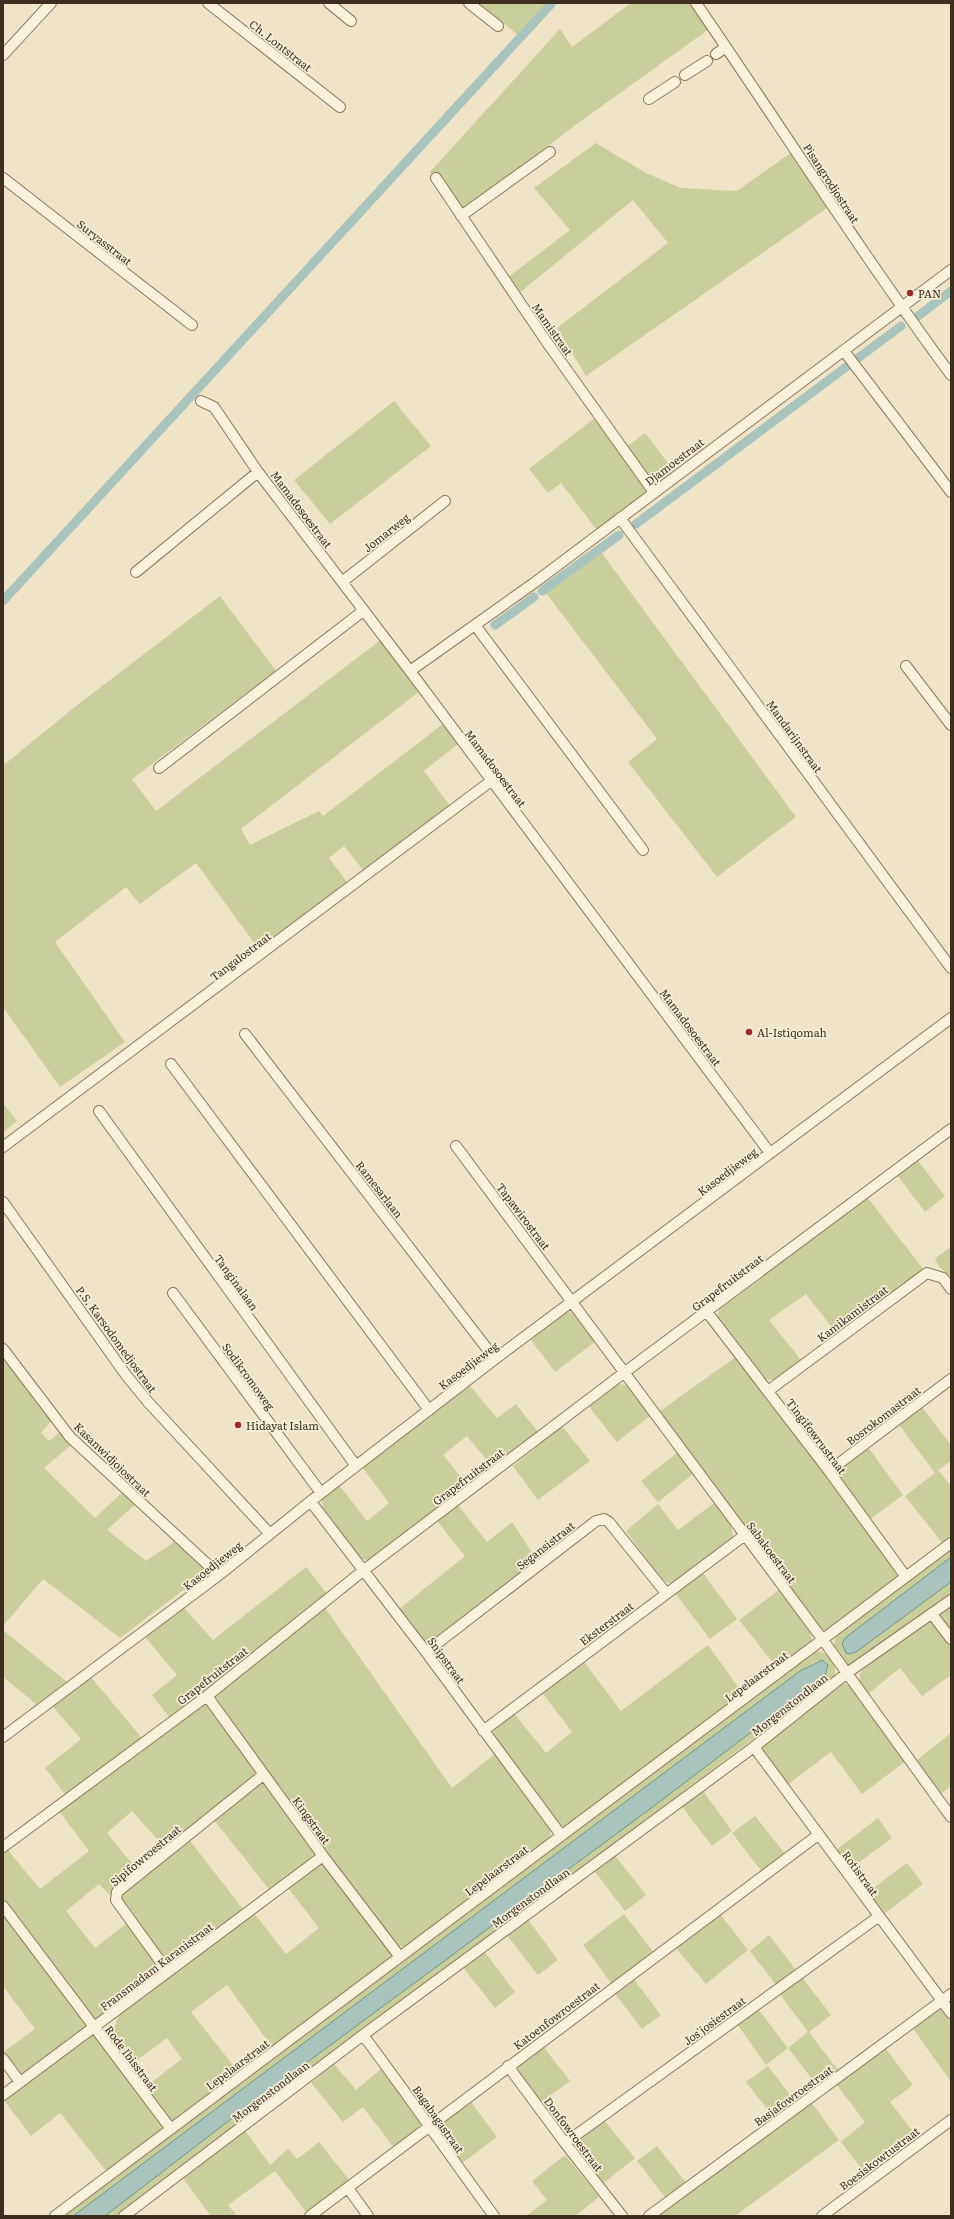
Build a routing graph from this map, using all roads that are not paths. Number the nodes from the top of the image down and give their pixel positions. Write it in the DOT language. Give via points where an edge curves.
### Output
graph roads {
  1 [pos="51,3"];
  2 [pos="208,3"];
  3 [pos="329,3"];
  4 [pos="469,3"];
  5 [pos="696,3"];
  6 [pos="351,20"];
  7 [pos="498,26"];
  8 [pos="726,47"];
  9 [pos="716,54"];
  10 [pos="3,56"];
  11 [pos="707,61"];
  12 [pos="685,75"];
  13 [pos="675,82"];
  14 [pos="649,99"];
  15 [pos="340,106"];
  16 [pos="550,152"];
  17 [pos="3,178"];
  18 [pos="436,178"];
  19 [pos="461,216"];
  20 [pos="951,270"];
  21 [pos="901,306"];
  22 [pos="192,325"];
  23 [pos="846,353"];
  24 [pos="951,375"];
  25 [pos="201,401"];
  26 [pos="258,472"];
  27 [pos="653,492"];
  28 [pos="951,492"];
  29 [pos="445,501"];
  30 [pos="620,518"];
  31 [pos="136,572"];
  32 [pos="342,582"];
  33 [pos="363,611"];
  34 [pos="475,625"];
  35 [pos="906,666"];
  36 [pos="410,672"];
  37 [pos="951,725"];
  38 [pos="159,768"];
  39 [pos="491,781"];
  40 [pos="643,850"];
  41 [pos="951,968"];
  42 [pos="951,1018"];
  43 [pos="245,1034"];
  44 [pos="171,1064"];
  45 [pos="99,1111"];
  46 [pos="951,1129"];
  47 [pos="456,1146"];
  48 [pos="3,1147"];
  49 [pos="770,1153"];
  50 [pos="3,1202"];
  51 [pos="951,1289"];
  52 [pos="173,1293"];
  53 [pos="573,1301"];
  54 [pos="707,1312"];
  55 [pos="3,1349"];
  56 [pos="495,1359"];
  57 [pos="625,1372"];
  58 [pos="951,1379"];
  59 [pos="768,1391"];
  60 [pos="429,1410"];
  61 [pos="356,1466"];
  62 [pos="829,1471"];
  63 [pos="321,1493"];
  64 [pos="311,1502"];
  65 [pos="270,1534"];
  66 [pos="745,1536"];
  67 [pos="951,1543"];
  68 [pos="364,1570"];
  69 [pos="219,1575"];
  70 [pos="906,1577"];
  71 [pos="666,1593"];
  72 [pos="951,1600"];
  73 [pos="932,1614"];
  74 [pos="951,1639"];
  75 [pos="823,1640"];
  76 [pos="426,1652"];
  77 [pos="847,1673"];
  78 [pos="207,1696"];
  79 [pos="483,1731"];
  80 [pos="3,1737"];
  81 [pos="754,1747"];
  82 [pos="263,1775"];
  83 [pos="951,1817"];
  84 [pos="561,1835"];
  85 [pos="818,1835"];
  86 [pos="3,1847"];
  87 [pos="323,1856"];
  88 [pos="3,1906"];
  89 [pos="878,1917"];
  90 [pos="400,1957"];
  91 [pos="168,1972"];
  92 [pos="951,1994"];
  93 [pos="942,2000"];
  94 [pos="951,2012"];
  95 [pos="94,2028"];
  96 [pos="362,2035"];
  97 [pos="3,2059"];
  98 [pos="508,2066"];
  99 [pos="20,2082"];
  100 [pos="3,2095"];
  101 [pos="951,2120"];
  102 [pos="428,2128"];
  103 [pos="171,2129"];
  104 [pos="565,2143"];
  105 [pos="348,2188"];
  106 [pos="56,2216"];
  107 [pos="124,2216"];
  108 [pos="310,2216"];
  109 [pos="368,2216"];
  110 [pos="494,2216"];
  111 [pos="622,2216"];
  112 [pos="650,2216"];
  113 [pos="822,2216"];
  1 -- 10 [label="street"];
  2 -- 15 [label="street, Ch. Lontstraat"];
  3 -- 6 [label="street"];
  4 -- 7 [label="street"];
  5 -- 8 [label="street, Pisangrodjostraat"];
  8 -- 9 [label="street"];
  8 -- 21 [label="street, Pisangrodjostraat"];
  11 -- 12 [label="street"];
  13 -- 14 [label="street"];
  16 -- 19 [label="street"];
  17 -- 22 [label="street, Suryasstraat"];
  18 -- 19 [label="street, Mamistraat"];
  19 -- 27 [label="street, Mamistraat"];
  20 -- 21 [label="street, Djamoestraat"];
  21 -- 23 [label="street, Djamoestraat"];
  21 -- 24 [label="street, Pisangrodjostraat"];
  23 -- 27 [label="street, Djamoestraat"];
  23 -- 28 [label="street"];
  25 -- 26 [label="street, Mamadosoestraat" via="214,407"];
  26 -- 31 [label="street"];
  26 -- 32 [label="street, Mamadosoestraat"];
  27 -- 30 [label="street, Djamoestraat"];
  29 -- 32 [label="street, Jomarweg"];
  30 -- 34 [label="street, Djamoestraat"];
  30 -- 41 [label="street, Mandarijnstraat"];
  32 -- 33 [label="street, Mamadosoestraat"];
  33 -- 36 [label="street, Mamadosoestraat"];
  33 -- 38 [label="street"];
  34 -- 36 [label="street, Djamoestraat"];
  34 -- 40 [label="street"];
  35 -- 37 [label="street"];
  36 -- 39 [label="street, Mamadosoestraat"];
  39 -- 48 [label="street, Tangalostraat"];
  39 -- 49 [label="street, Mamadosoestraat"];
  42 -- 49 [label="street, Kasoedjieweg"];
  43 -- 56 [label="street, Ramesarlaan"];
  44 -- 60 [label="street"];
  45 -- 61 [label="street, Tanginalaan"];
  46 -- 54 [label="street, Grapefruitstraat"];
  47 -- 53 [label="street, Tapawirostraat"];
  49 -- 53 [label="street, Kasoedjieweg"];
  50 -- 65 [label="street, P.S. Karsodomedjostraat" via="126,1375"];
  51 -- 59 [label="street, Kamikamistraat" via="943,1278 927,1273"];
  52 -- 63 [label="street, Sodikromoweg"];
  53 -- 56 [label="street, Kasoedjieweg"];
  53 -- 57 [label="street, Sabakoestraat"];
  54 -- 57 [label="street, Grapefruitstraat"];
  54 -- 59 [label="street, Tingifowrustraat"];
  55 -- 69 [label="street, Kasanwidjojostraat" via="70,1437"];
  56 -- 60 [label="street, Kasoedjieweg"];
  57 -- 66 [label="street, Sabakoestraat"];
  57 -- 68 [label="street, Grapefruitstraat"];
  58 -- 62 [label="street, Bosrokomastraat"];
  59 -- 62 [label="street, Tingifowrustraat"];
  60 -- 61 [label="street, Kasoedjieweg"];
  61 -- 63 [label="street, Kasoedjieweg"];
  62 -- 70 [label="street, Tingifowrustraat"];
  63 -- 64 [label="street, Kasoedjieweg"];
  64 -- 65 [label="street, Kasoedjieweg"];
  64 -- 68 [label="street, Snipstraat"];
  65 -- 69 [label="street, Kasoedjieweg"];
  66 -- 71 [label="street, Eksterstraat"];
  66 -- 75 [label="street, Sabakoestraat"];
  67 -- 70 [label="street, Lepelaarstraat"];
  68 -- 76 [label="street, Snipstraat"];
  68 -- 78 [label="street, Grapefruitstraat"];
  69 -- 80 [label="street, Kasoedjieweg"];
  70 -- 75 [label="street, Lepelaarstraat"];
  71 -- 76 [label="street, Segansistraat" via="604,1519 596,1521"];
  71 -- 79 [label="street, Eksterstraat"];
  72 -- 73 [label="street, Morgenstondlaan"];
  73 -- 74 [label="street"];
  73 -- 77 [label="street, Morgenstondlaan"];
  75 -- 77 [label="street, Sabakoestraat"];
  75 -- 84 [label="street, Lepelaarstraat"];
  76 -- 79 [label="street, Snipstraat"];
  77 -- 81 [label="street, Morgenstondlaan"];
  77 -- 83 [label="street, Sabakoestraat"];
  78 -- 82 [label="street, Kingstraat"];
  78 -- 86 [label="street, Grapefruitstraat"];
  79 -- 84 [label="street, Snipstraat"];
  81 -- 85 [label="street, Rotistraat"];
  81 -- 96 [label="street, Morgenstondlaan"];
  82 -- 87 [label="street, Kingstraat"];
  82 -- 91 [label="street, Sipifowroestraat" via="117,1892 116,1900"];
  84 -- 90 [label="street, Lepelaarstraat"];
  85 -- 89 [label="street, Rotistraat"];
  85 -- 98 [label="street, Katoenfowroestraat"];
  87 -- 90 [label="street, Kingstraat"];
  87 -- 91 [label="street, Fransmadam Karanistraat"];
  88 -- 95 [label="street, Rode Ibisstraat"];
  89 -- 93 [label="street, Rotistraat"];
  89 -- 104 [label="street, Jos'josiestraat"];
  90 -- 103 [label="street, Lepelaarstraat"];
  91 -- 95 [label="street, Fransmadam Karanistraat"];
  92 -- 93 [label="street, Basjafowroestraat"];
  93 -- 94 [label="street, Rotistraat"];
  93 -- 112 [label="street, Basjafowroestraat"];
  95 -- 99 [label="street, Fransmadam Karanistraat"];
  95 -- 103 [label="street, Rode Ibisstraat"];
  96 -- 102 [label="street, Bagabagastraat" via="414,2102"];
  96 -- 107 [label="street, Morgenstondlaan"];
  97 -- 99 [label="street"];
  98 -- 102 [label="street, Katoenfowroestraat"];
  98 -- 104 [label="street, Donfowroestraat"];
  99 -- 100 [label="street, Fransmadam Karanistraat"];
  101 -- 113 [label="street, Boesiskowtustraat"];
  102 -- 105 [label="street, Katoenfowroestraat"];
  102 -- 110 [label="street, Bagabagastraat"];
  103 -- 106 [label="street, Lepelaarstraat"];
  104 -- 111 [label="street, Donfowroestraat"];
  105 -- 108 [label="street, Katoenfowroestraat"];
  105 -- 109 [label="street"];
}
